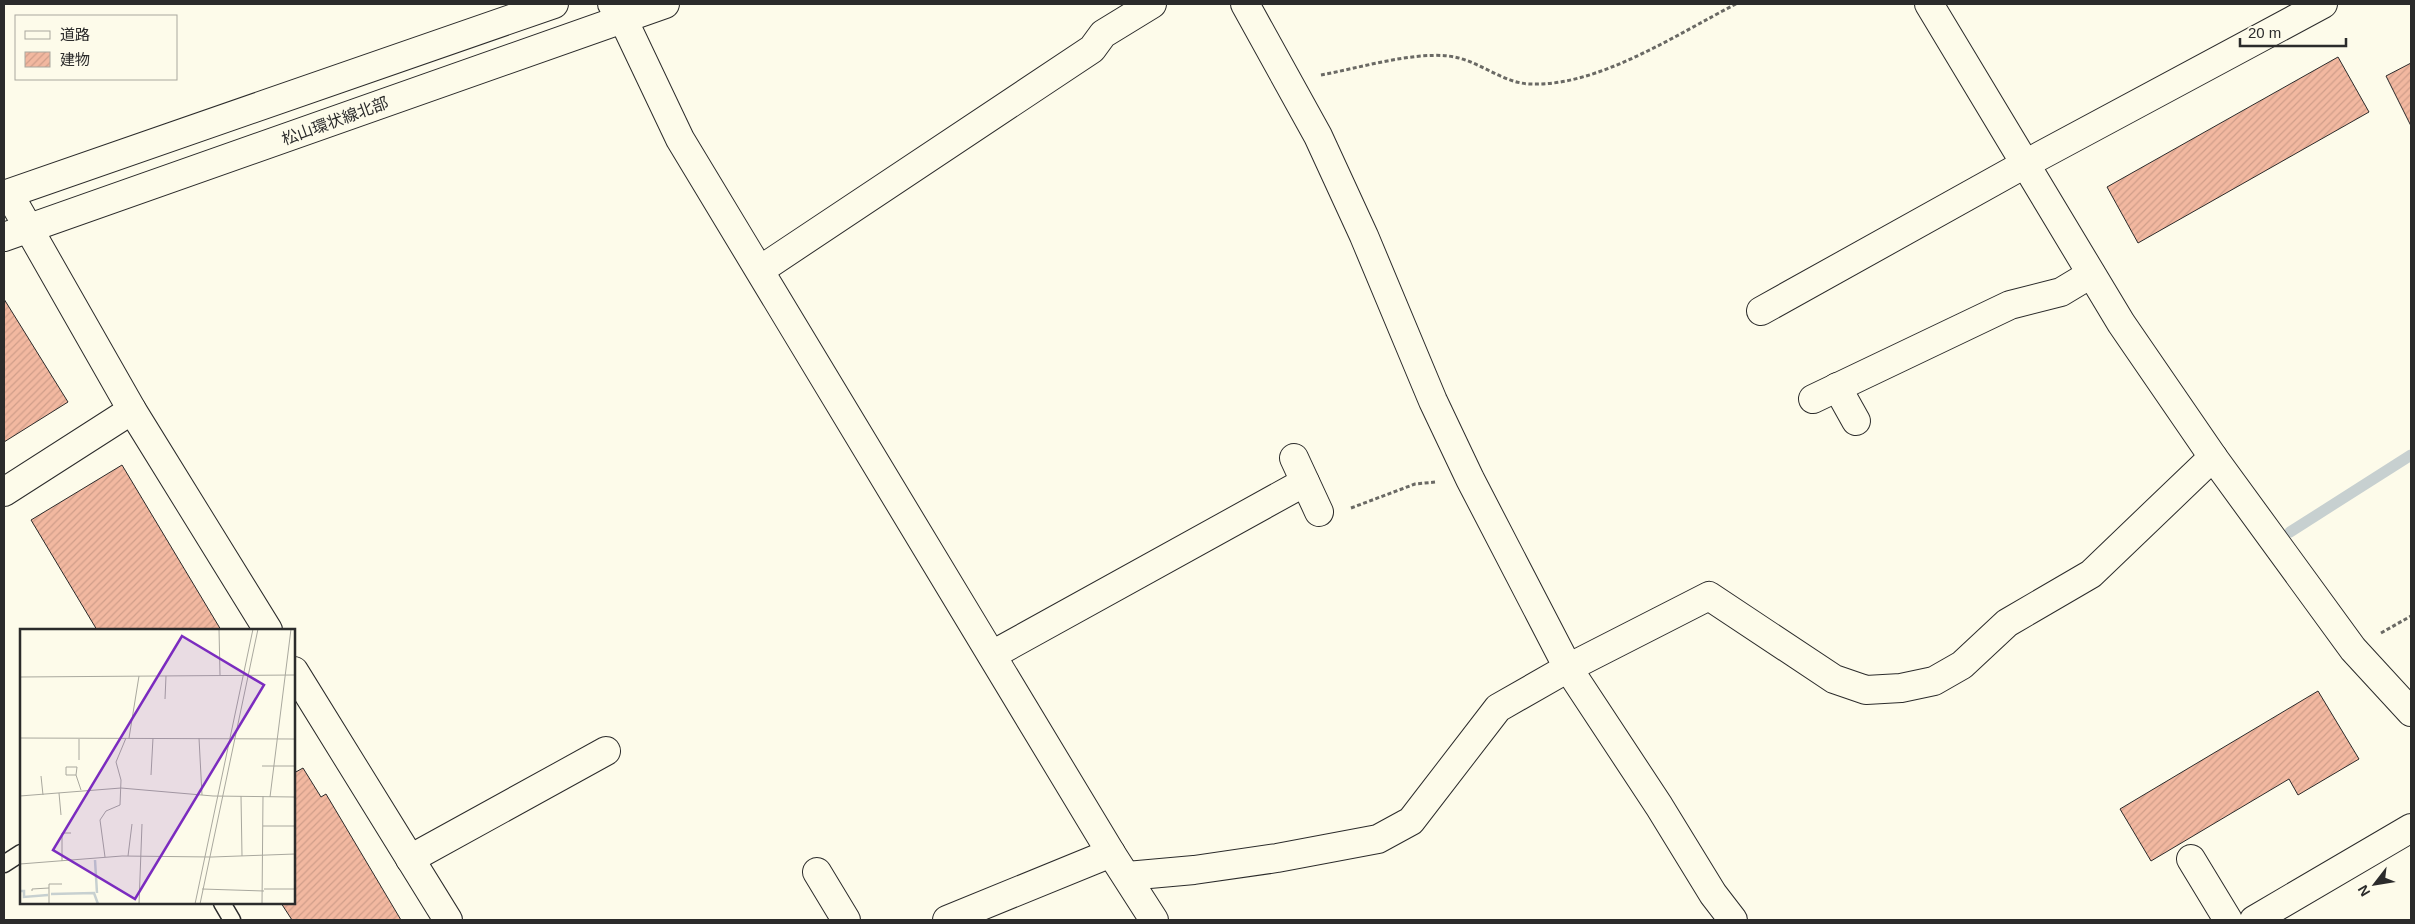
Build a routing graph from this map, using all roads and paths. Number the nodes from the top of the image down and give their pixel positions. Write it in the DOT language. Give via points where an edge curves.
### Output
graph roads {
  1 [pos="554,4"];
  2 [pos="665,4"];
  3 [pos="1152,4"];
  4 [pos="1246,4"];
  5 [pos="1736,4"];
  6 [pos="1929,4"];
  7 [pos="2323,4"];
  8 [pos="617,11"];
  9 [pos="1289,82"];
  10 [pos="2025,164"];
  11 [pos="6,191"];
  12 [pos="16,234"];
  13 [pos="760,270"];
  14 [pos="2091,274"];
  15 [pos="1760,311"];
  16 [pos="1837,387"];
  17 [pos="1813,399"];
  18 [pos="132,410"];
  19 [pos="1856,421"];
  20 [pos="2213,457"];
  21 [pos="1294,458"];
  22 [pos="1470,479"];
  23 [pos="1305,482"];
  24 [pos="4,492"];
  25 [pos="1350,508"];
  26 [pos="1319,512"];
  27 [pos="267,629"];
  28 [pos="992,655"];
  29 [pos="1568,668"];
  30 [pos="295,673"];
  31 [pos="2411,712"];
  32 [pos="606,751"];
  33 [pos="2411,828"];
  34 [pos="1112,853"];
  35 [pos="20,854"];
  36 [pos="410,859"];
  37 [pos="2191,859"];
  38 [pos="4,864"];
  39 [pos="817,872"];
  40 [pos="1127,876"];
  41 [pos="223,904"];
  42 [pos="232,920"];
  43 [pos="448,920"];
  44 [pos="846,920"];
  45 [pos="946,920"];
  46 [pos="1154,920"];
  47 [pos="1733,920"];
  48 [pos="2228,920"];
  49 [pos="2254,920"];
  1 -- 11 [label="street"];
  2 -- 8 [label="street, 松山環状線北部"];
  3 -- 13 [label="street" via="1103,34 1092,49"];
  4 -- 9 [label="street"];
  5 -- 9 [label="path" via="1615,66 1558,82 1529,84 1505,79 1449,56 1419,56"];
  6 -- 10 [label="street"];
  7 -- 10 [label="street"];
  8 -- 12 [label="street, 松山環状線北部"];
  8 -- 13 [label="street" via="680,139"];
  9 -- 22 [label="street" via="1364,236"];
  10 -- 14 [label="street"];
  10 -- 15 [label="street"];
  11 -- 12 [label="street"];
  12 -- 18 [label="street"];
  13 -- 28 [label="street"];
  14 -- 16 [label="street" via="2061,292 2010,305"];
  14 -- 20 [label="street" via="2121,324"];
  16 -- 17 [label="street"];
  16 -- 19 [label="street"];
  18 -- 24 [label="street"];
  18 -- 27 [label="street"];
  20 -- 29 [label="street" via="2091,574 2007,623 1962,665 1934,681 1901,688 1866,690 1834,680 1709,596"];
  20 -- 31 [label="street" via="2362,662"];
  21 -- 23 [label="street"];
  22 -- 25 [label="path" via="1415,484"];
  22 -- 29 [label="street"];
  23 -- 26 [label="street"];
  23 -- 28 [label="street"];
  28 -- 34 [label="street"];
  29 -- 40 [label="street" via="1498,708 1411,821 1378,838 1277,858"];
  29 -- 47 [label="street"];
  30 -- 36 [label="street"];
  32 -- 36 [label="street"];
  33 -- 49 [label="street"];
  34 -- 40 [label="street"];
  34 -- 45 [label="street"];
  35 -- 38 [label="lane"];
  36 -- 43 [label="street"];
  37 -- 48 [label="street"];
  39 -- 44 [label="street"];
  40 -- 46 [label="street"];
  41 -- 42 [label="lane"];
}
